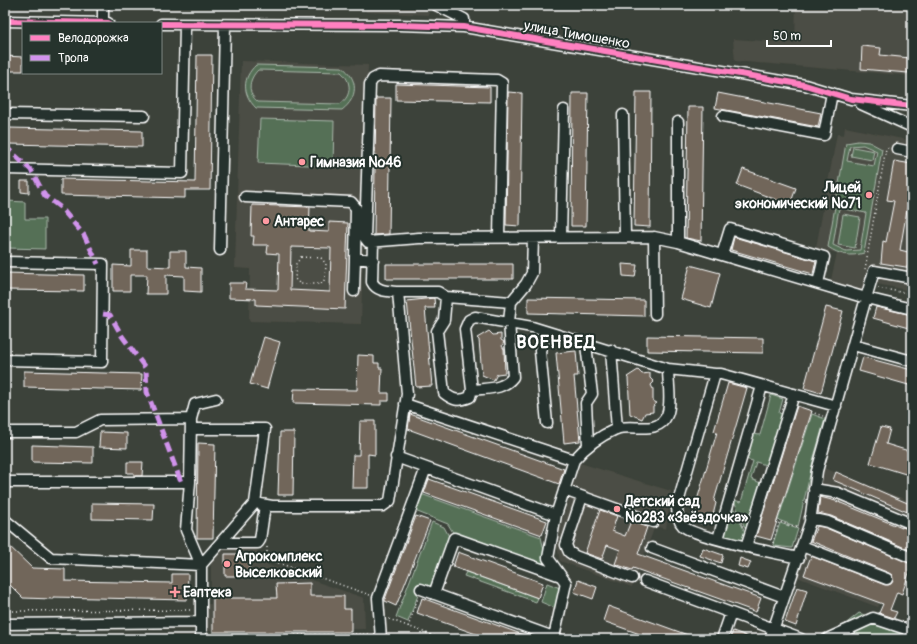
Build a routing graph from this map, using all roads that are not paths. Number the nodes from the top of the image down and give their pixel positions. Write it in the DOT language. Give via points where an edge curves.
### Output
graph roads {
  1 [pos="103,5"];
  2 [pos="436,5"];
  3 [pos="5,21"];
  4 [pos="54,22"];
  5 [pos="102,22"];
  6 [pos="162,24"];
  7 [pos="185,25"];
  8 [pos="225,25"];
  9 [pos="464,26"];
  10 [pos="832,93"];
  11 [pos="850,99"];
  12 [pos="912,106"];
  13 [pos="564,110"];
  14 [pos="5,114"];
  15 [pos="623,115"];
  16 [pos="144,116"];
  17 [pos="723,116"];
  18 [pos="678,122"];
  19 [pos="912,127"];
  20 [pos="897,149"];
  21 [pos="912,152"];
  22 [pos="5,169"];
  23 [pos="245,197"];
  24 [pos="499,237"];
  25 [pos="561,237"];
  26 [pos="625,237"];
  27 [pos="654,237"];
  28 [pos="533,238"];
  29 [pos="373,242"];
  30 [pos="678,242"];
  31 [pos="220,250"];
  32 [pos="722,255"];
  33 [pos="354,258"];
  34 [pos="373,260"];
  35 [pos="5,262"];
  36 [pos="912,278"];
  37 [pos="818,284"];
  38 [pos="354,291"];
  39 [pos="398,292"];
  40 [pos="446,297"];
  41 [pos="866,298"];
  42 [pos="511,302"];
  43 [pos="912,309"];
  44 [pos="655,314"];
  45 [pos="509,322"];
  46 [pos="546,332"];
  47 [pos="586,345"];
  48 [pos="854,345"];
  49 [pos="611,350"];
  50 [pos="5,360"];
  51 [pos="912,361"];
  52 [pos="668,369"];
  53 [pos="715,374"];
  54 [pos="762,386"];
  55 [pos="472,390"];
  56 [pos="794,394"];
  57 [pos="216,399"];
  58 [pos="405,404"];
  59 [pos="836,406"];
  60 [pos="547,423"];
  61 [pos="191,424"];
  62 [pos="617,429"];
  63 [pos="5,432"];
  64 [pos="588,444"];
  65 [pos="396,457"];
  66 [pos="574,460"];
  67 [pos="426,468"];
  68 [pos="5,482"];
  69 [pos="190,482"];
  70 [pos="814,489"];
  71 [pos="564,490"];
  72 [pos="582,497"];
  73 [pos="260,504"];
  74 [pos="556,515"];
  75 [pos="810,518"];
  76 [pos="5,520"];
  77 [pos="653,522"];
  78 [pos="912,524"];
  79 [pos="718,539"];
  80 [pos="748,542"];
  81 [pos="221,543"];
  82 [pos="802,546"];
  83 [pos="652,548"];
  84 [pos="799,558"];
  85 [pos="912,558"];
  86 [pos="202,565"];
  87 [pos="561,576"];
  88 [pos="632,578"];
  89 [pos="887,579"];
  90 [pos="645,581"];
  91 [pos="421,589"];
  92 [pos="434,594"];
  93 [pos="784,597"];
  94 [pos="731,613"];
  95 [pos="200,622"];
  96 [pos="5,624"];
  97 [pos="773,629"];
  98 [pos="912,631"];
  99 [pos="381,636"];
  100 [pos="201,638"];
  101 [pos="556,638"];
  102 [pos="722,639"];
  103 [pos="770,639"];
  104 [pos="801,639"];
  105 [pos="827,639"];
  1 -- 5 [label="street"];
  2 -- 9 [label="street" via="464,19"];
  3 -- 4 [label="street"];
  6 -- 7 [label="street, улица Тимошенко"];
  7 -- 8 [label="street, улица Тимошенко"];
  7 -- 22 [label="street" via="182,173"];
  8 -- 9 [label="street, улица Тимошенко"];
  8 -- 31 [label="street"];
  9 -- 10 [label="street, улица Тимошенко" via="797,84"];
  10 -- 11 [label="street, улица Тимошенко"];
  10 -- 17 [label="street" via="824,135"];
  11 -- 12 [label="street, улица Тимошенко"];
  11 -- 19 [label="street"];
  13 -- 25 [label="street"];
  14 -- 16 [label="street"];
  15 -- 26 [label="street"];
  18 -- 30 [label="street"];
  20 -- 21 [label="street"];
  23 -- 33 [label="street" via="351,202 356,208"];
  24 -- 28 [label="street"];
  24 -- 29 [label="street" via="419,238"];
  24 -- 29 [label="street" via="502,83 497,80 379,76 370,84 365,238 368,242"];
  25 -- 26 [label="street"];
  25 -- 28 [label="street"];
  26 -- 27 [label="street"];
  27 -- 30 [label="street"];
  27 -- 44 [label="street"];
  28 -- 42 [label="street" via="532,273"];
  29 -- 34 [label="street"];
  30 -- 32 [label="street"];
  32 -- 37 [label="street"];
  32 -- 37 [label="street" via="730,229 824,257"];
  33 -- 34 [label="street"];
  33 -- 38 [label="street"];
  34 -- 39 [label="street" via="374,287"];
  35 -- 50 [label="street" via="103,264 102,362"];
  36 -- 41 [label="street" via="874,270"];
  37 -- 41 [label="street"];
  39 -- 40 [label="street" via="438,292"];
  39 -- 58 [label="street" via="407,394"];
  40 -- 42 [label="street"];
  40 -- 55 [label="street" via="444,320 437,331 444,393 453,400 463,400 470,397"];
  41 -- 43 [label="street"];
  41 -- 48 [label="street"];
  42 -- 45 [label="street"];
  45 -- 46 [label="street"];
  45 -- 55 [label="street" via="513,377 500,387"];
  45 -- 55 [label="street" via="475,317 469,320 465,329"];
  46 -- 47 [label="street"];
  46 -- 60 [label="street" via="540,351"];
  47 -- 49 [label="street"];
  47 -- 64 [label="street" via="592,394 586,403"];
  48 -- 51 [label="street"];
  48 -- 59 [label="street"];
  49 -- 52 [label="street"];
  49 -- 62 [label="street"];
  52 -- 53 [label="street"];
  52 -- 62 [label="street" via="669,410 666,417 660,424 652,427"];
  53 -- 54 [label="street"];
  53 -- 79 [label="street" via="677,506 677,515 682,526"];
  54 -- 56 [label="street"];
  54 -- 79 [label="street"];
  56 -- 59 [label="street"];
  56 -- 80 [label="street"];
  57 -- 61 [label="street" via="194,404"];
  58 -- 65 [label="street"];
  58 -- 66 [label="street"];
  59 -- 70 [label="street" via="816,471"];
  61 -- 63 [label="street" via="100,420 76,432"];
  61 -- 69 [label="street"];
  61 -- 73 [label="street" via="265,429"];
  62 -- 64 [label="street"];
  64 -- 66 [label="street"];
  65 -- 67 [label="street"];
  65 -- 73 [label="street" via="390,501 383,506"];
  66 -- 71 [label="street"];
  67 -- 74 [label="street"];
  67 -- 99 [label="street" via="378,598"];
  68 -- 69 [label="street"];
  69 -- 86 [label="street" via="186,530"];
  70 -- 75 [label="street"];
  70 -- 78 [label="street" via="838,493"];
  71 -- 72 [label="street"];
  71 -- 74 [label="street"];
  72 -- 77 [label="street"];
  72 -- 88 [label="street" via="566,542 569,552"];
  73 -- 81 [label="street"];
  73 -- 81 [label="street" via="258,543"];
  74 -- 87 [label="street" via="548,558"];
  75 -- 82 [label="street"];
  75 -- 85 [label="street" via="828,522"];
  76 -- 86 [label="street" via="51,558"];
  79 -- 80 [label="street"];
  80 -- 84 [label="street"];
  81 -- 86 [label="street"];
  82 -- 84 [label="street"];
  82 -- 89 [label="street"];
  83 -- 93 [label="street"];
  84 -- 93 [label="street"];
  86 -- 95 [label="street"];
  87 -- 92 [label="street" via="454,538"];
  87 -- 101 [label="street" via="566,583"];
  90 -- 94 [label="street"];
  91 -- 92 [label="street"];
  92 -- 101 [label="street"];
  93 -- 97 [label="street"];
  94 -- 97 [label="street"];
  94 -- 102 [label="street"];
  95 -- 96 [label="street"];
  95 -- 100 [label="street"];
  97 -- 103 [label="street"];
  97 -- 104 [label="street"];
  98 -- 105 [label="street" via="873,618"];
}
